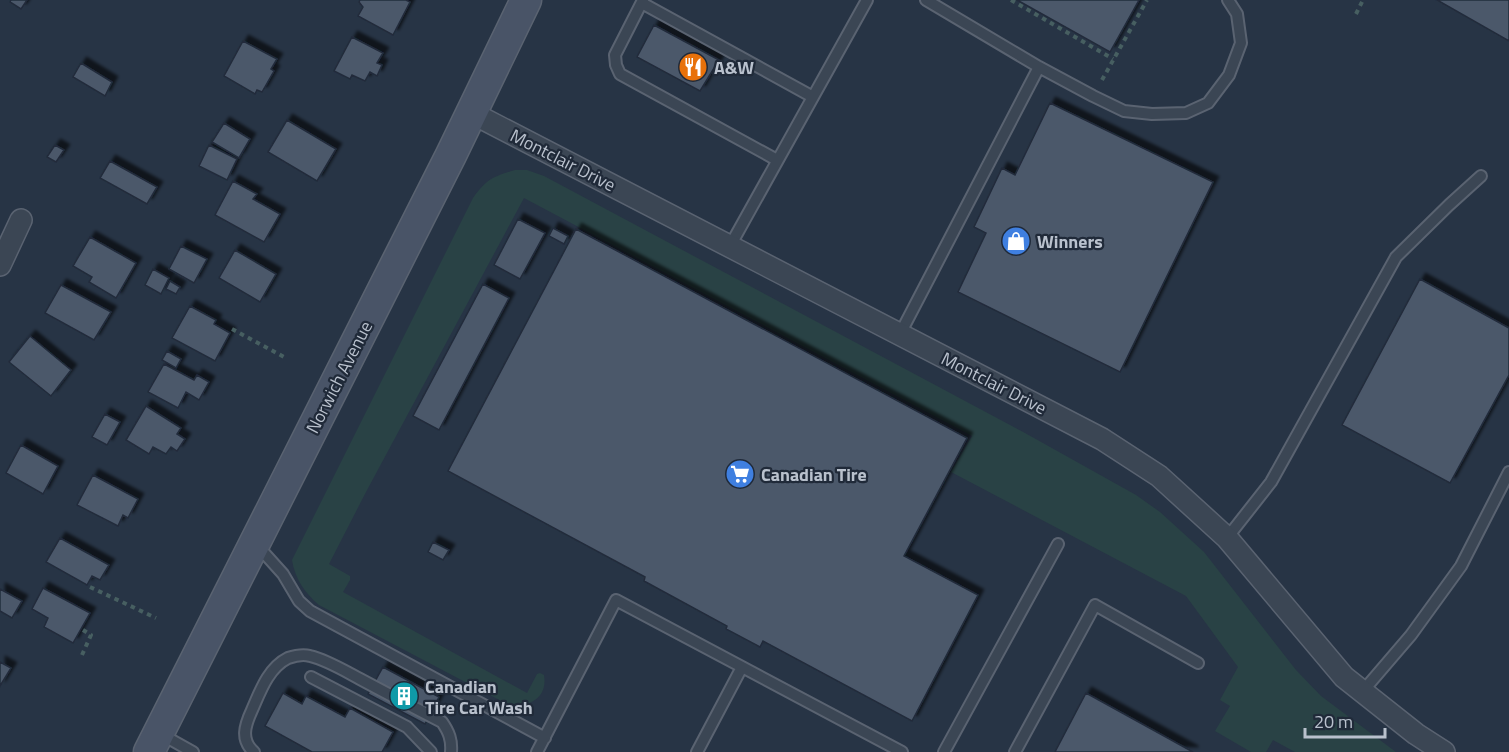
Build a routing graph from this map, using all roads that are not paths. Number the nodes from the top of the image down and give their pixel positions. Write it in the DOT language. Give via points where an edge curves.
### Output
graph roads {
  1 [pos="526,0"];
  2 [pos="867,0"];
  3 [pos="926,0"];
  4 [pos="1228,0"];
  5 [pos="642,2"];
  6 [pos="1039,67"];
  7 [pos="813,97"];
  8 [pos="472,113"];
  9 [pos="777,160"];
  10 [pos="1481,176"];
  11 [pos="21,220"];
  12 [pos="730,246"];
  13 [pos="0,265"];
  14 [pos="900,334"];
  15 [pos="1509,472"];
  16 [pos="1227,538"];
  17 [pos="255,542"];
  18 [pos="1058,544"];
  19 [pos="1198,663"];
  20 [pos="742,667"];
  21 [pos="311,677"];
  22 [pos="1363,692"];
  23 [pos="545,738"];
  24 [pos="154,742"];
  25 [pos="193,752"];
  26 [pos="254,752"];
  27 [pos="431,752"];
  28 [pos="451,752"];
  29 [pos="537,752"];
  30 [pos="697,752"];
  31 [pos="902,752"];
  32 [pos="944,752"];
  33 [pos="1015,752"];
  34 [pos="1444,752"];
  1 -- 8 [label="main road, Norwich Avenue"];
  2 -- 7 [label="lane"];
  3 -- 6 [label="lane"];
  4 -- 6 [label="lane" via="1237,14 1241,43 1229,75 1208,103 1186,113 1124,111"];
  5 -- 7 [label="lane"];
  5 -- 9 [label="lane" via="615,55 620,74"];
  6 -- 14 [label="lane"];
  7 -- 9 [label="lane"];
  8 -- 12 [label="street, Montclair Drive"];
  8 -- 17 [label="main road, Norwich Avenue"];
  9 -- 12 [label="lane"];
  10 -- 16 [label="lane" via="1396,257 1271,482"];
  11 -- 13 [label="street"];
  12 -- 14 [label="street, Montclair Drive"];
  14 -- 16 [label="street, Montclair Drive" via="1102,439 1159,476"];
  15 -- 22 [label="lane" via="1461,566"];
  16 -- 22 [label="street, Montclair Drive" via="1344,677"];
  17 -- 23 [label="lane" via="310,611"];
  17 -- 24 [label="main road, Norwich Avenue"];
  18 -- 32 [label="lane"];
  19 -- 33 [label="lane" via="1095,604"];
  20 -- 23 [label="lane" via="616,600"];
  20 -- 30 [label="lane"];
  20 -- 31 [label="lane"];
  21 -- 27 [label="lane" via="407,727"];
  22 -- 34 [label="street, Montclair Drive"];
  23 -- 29 [label="lane"];
  24 -- 25 [label="lane"];
  26 -- 28 [label="lane" via="245,741 245,728 271,672 289,658 308,656 442,722 452,742"];
}
